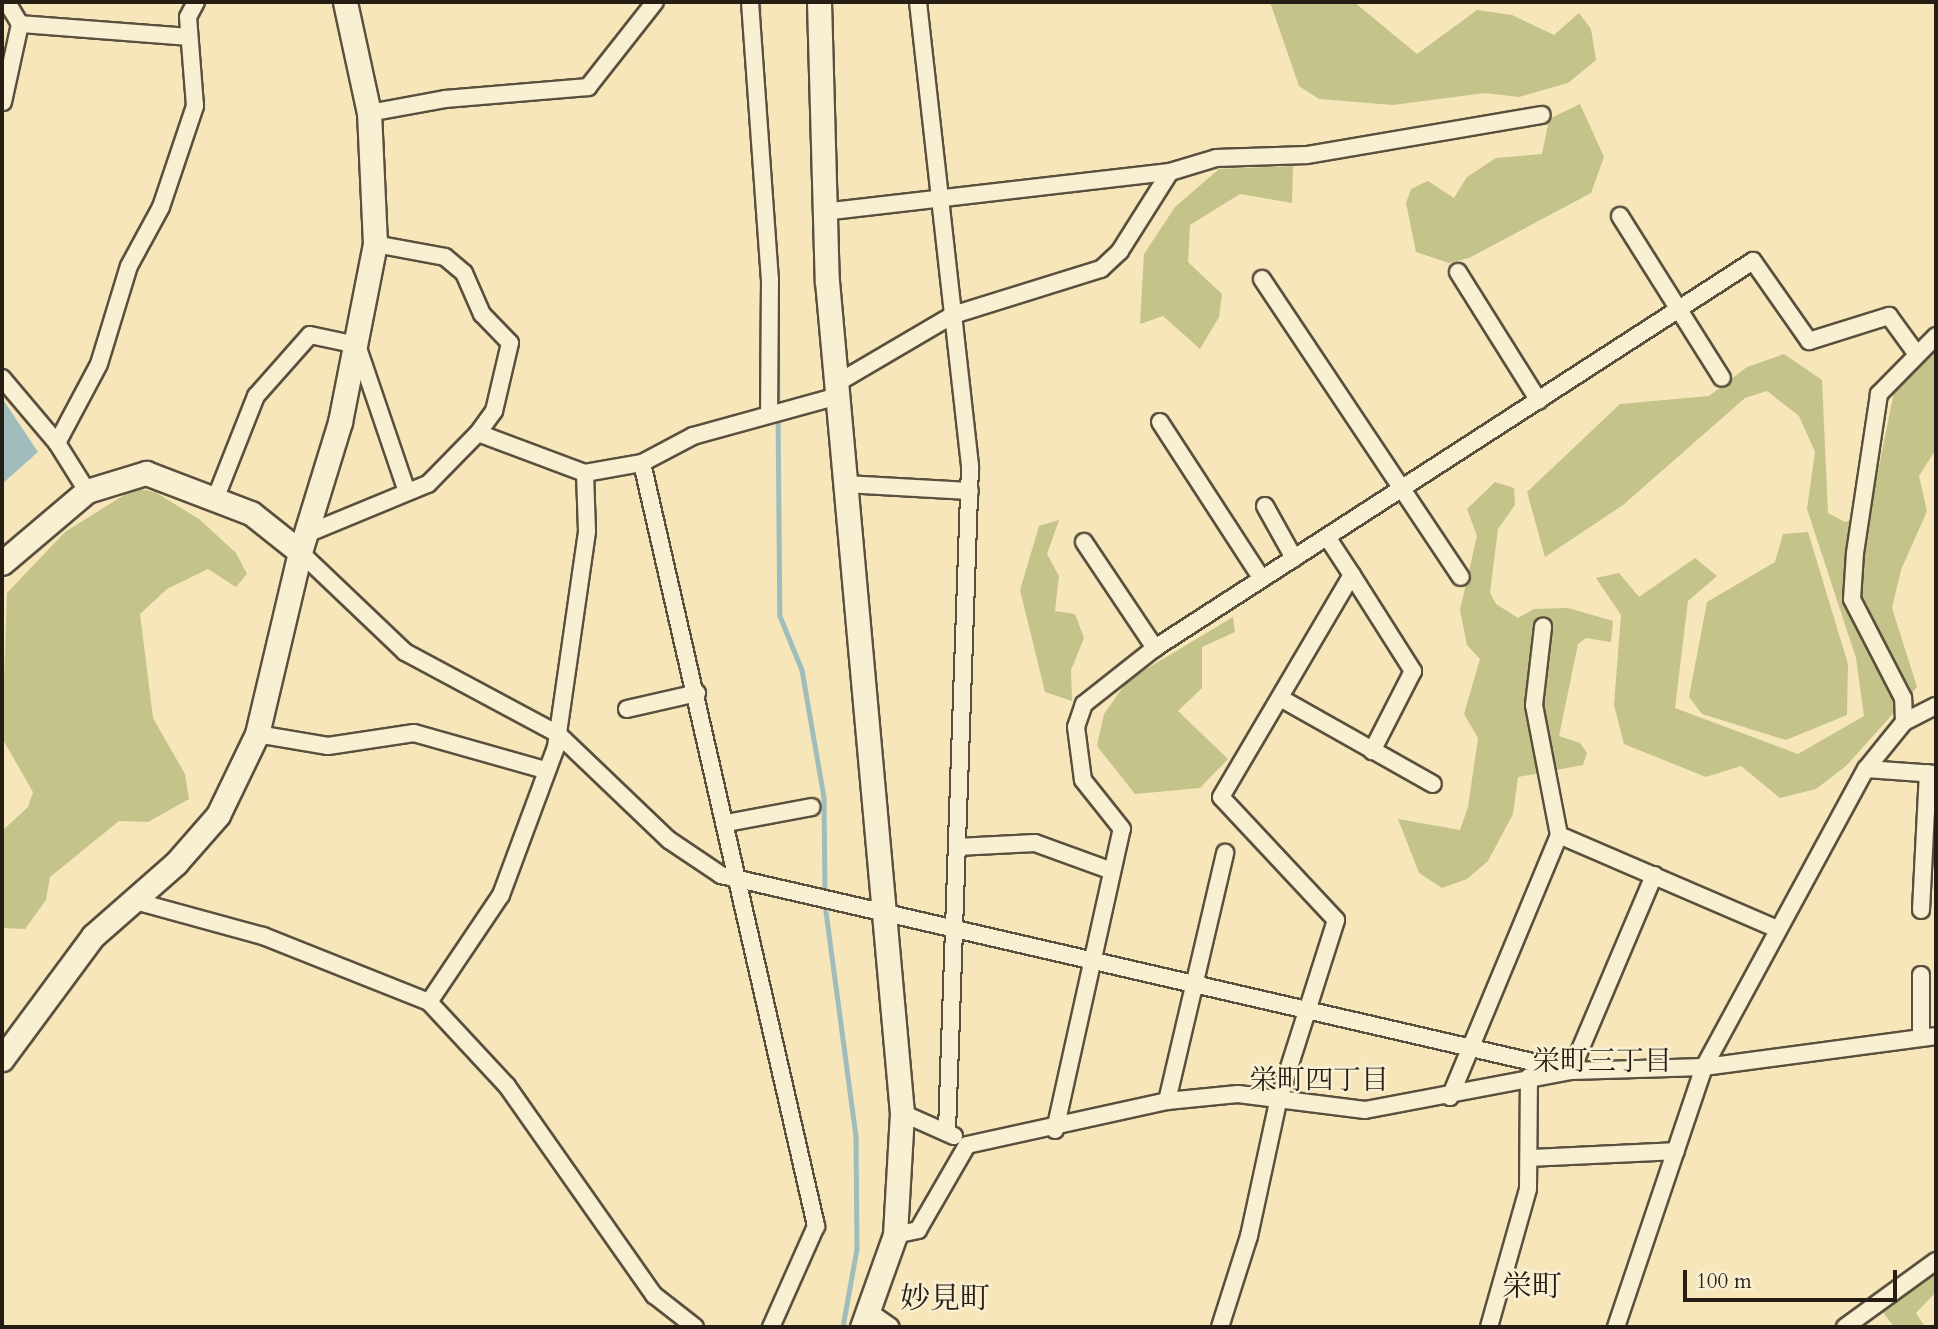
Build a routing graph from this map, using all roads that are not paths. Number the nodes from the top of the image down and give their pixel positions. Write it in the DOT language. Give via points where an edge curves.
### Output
graph roads {
  1 [pos="7,2"];
  2 [pos="196,2"];
  3 [pos="345,2"];
  4 [pos="655,2"];
  5 [pos="750,2"];
  6 [pos="819,2"];
  7 [pos="918,2"];
  8 [pos="20,24"];
  9 [pos="188,37"];
  10 [pos="3,102"];
  11 [pos="369,113"];
  12 [pos="1542,115"];
  13 [pos="1170,172"];
  14 [pos="942,197"];
  15 [pos="823,212"];
  16 [pos="1620,216"];
  17 [pos="375,244"];
  18 [pos="1458,272"];
  19 [pos="1262,279"];
  20 [pos="1679,310"];
  21 [pos="953,316"];
  22 [pos="1936,335"];
  23 [pos="357,345"];
  24 [pos="1916,353"];
  25 [pos="2,377"];
  26 [pos="1722,378"];
  27 [pos="837,389"];
  28 [pos="1539,401"];
  29 [pos="769,410"];
  30 [pos="1160,422"];
  31 [pos="478,433"];
  32 [pos="57,443"];
  33 [pos="642,463"];
  34 [pos="585,473"];
  35 [pos="844,484"];
  36 [pos="1401,490"];
  37 [pos="87,491"];
  38 [pos="970,491"];
  39 [pos="407,492"];
  40 [pos="216,498"];
  41 [pos="1265,506"];
  42 [pos="1327,537"];
  43 [pos="1084,542"];
  44 [pos="302,544"];
  45 [pos="1294,558"];
  46 [pos="2,563"];
  47 [pos="1352,576"];
  48 [pos="1461,577"];
  49 [pos="1262,579"];
  50 [pos="1543,627"];
  51 [pos="1156,648"];
  52 [pos="697,693"];
  53 [pos="1282,699"];
  54 [pos="1936,706"];
  55 [pos="627,709"];
  56 [pos="1904,722"];
  57 [pos="257,734"];
  58 [pos="558,734"];
  59 [pos="1373,751"];
  60 [pos="1866,769"];
  61 [pos="545,770"];
  62 [pos="1932,774"];
  63 [pos="1433,784"];
  64 [pos="812,807"];
  65 [pos="727,823"];
  66 [pos="1559,835"];
  67 [pos="957,847"];
  68 [pos="1225,853"];
  69 [pos="1112,871"];
  70 [pos="1654,875"];
  71 [pos="740,880"];
  72 [pos="135,901"];
  73 [pos="1921,910"];
  74 [pos="881,912"];
  75 [pos="953,928"];
  76 [pos="1775,928"];
  77 [pos="1092,961"];
  78 [pos="1921,975"];
  79 [pos="1192,984"];
  80 [pos="429,1002"];
  81 [pos="1308,1011"];
  82 [pos="1929,1036"];
  83 [pos="1471,1045"];
  84 [pos="2,1059"];
  85 [pos="1704,1067"];
  86 [pos="1571,1071"];
  87 [pos="1529,1077"];
  88 [pos="1450,1097"];
  89 [pos="1167,1101"];
  90 [pos="1278,1102"];
  91 [pos="902,1113"];
  92 [pos="1055,1130"];
  93 [pos="947,1131"];
  94 [pos="967,1145"];
  95 [pos="1675,1151"];
  96 [pos="1530,1158"];
  97 [pos="895,1235"];
  98 [pos="1936,1261"];
  99 [pos="867,1320"];
  100 [pos="695,1327"];
  101 [pos="771,1327"];
  102 [pos="891,1327"];
  103 [pos="1220,1327"];
  104 [pos="1489,1327"];
  105 [pos="1616,1327"];
  106 [pos="1845,1327"];
  1 -- 8 [label="street"];
  2 -- 9 [label="street" via="188,17"];
  3 -- 11 [label="street"];
  4 -- 11 [label="street" via="588,87 445,99"];
  5 -- 29 [label="street" via="770,279"];
  6 -- 15 [label="street"];
  7 -- 14 [label="street"];
  8 -- 9 [label="street"];
  8 -- 10 [label="street"];
  9 -- 32 [label="street" via="198,89 188,131 161,207 129,266 99,365"];
  11 -- 17 [label="street"];
  12 -- 13 [label="street" via="1307,155 1216,158"];
  13 -- 14 [label="street"];
  13 -- 21 [label="street" via="1120,251 1101,269"];
  14 -- 15 [label="street"];
  14 -- 21 [label="street"];
  15 -- 27 [label="street"];
  16 -- 20 [label="street"];
  17 -- 23 [label="street"];
  17 -- 31 [label="street" via="445,257 464,273 482,314 510,343 494,411"];
  18 -- 28 [label="street"];
  19 -- 36 [label="street"];
  20 -- 24 [label="street" via="1754,261 1809,341 1889,316"];
  20 -- 26 [label="street"];
  20 -- 28 [label="street"];
  21 -- 27 [label="street"];
  21 -- 38 [label="street"];
  22 -- 24 [label="street"];
  23 -- 39 [label="street"];
  23 -- 40 [label="street" via="302,338 256,396"];
  23 -- 44 [label="street"];
  24 -- 56 [label="street" via="1879,394 1852,599 1903,698"];
  25 -- 32 [label="street"];
  27 -- 29 [label="street" via="786,412"];
  27 -- 35 [label="street"];
  28 -- 36 [label="street"];
  29 -- 33 [label="street" via="693,436"];
  30 -- 49 [label="street"];
  31 -- 34 [label="street"];
  31 -- 39 [label="street" via="428,484"];
  32 -- 37 [label="street"];
  33 -- 34 [label="street"];
  33 -- 52 [label="street"];
  34 -- 58 [label="street" via="587,531"];
  35 -- 38 [label="street"];
  35 -- 74 [label="street"];
  36 -- 42 [label="street"];
  36 -- 48 [label="street"];
  37 -- 40 [label="street" via="146,473"];
  37 -- 46 [label="street"];
  38 -- 67 [label="street"];
  39 -- 44 [label="street"];
  40 -- 44 [label="street"];
  41 -- 45 [label="street"];
  42 -- 45 [label="street"];
  42 -- 47 [label="street"];
  43 -- 51 [label="street"];
  44 -- 57 [label="street"];
  44 -- 58 [label="street" via="405,652"];
  45 -- 49 [label="street"];
  47 -- 53 [label="street"];
  47 -- 59 [label="street" via="1413,671"];
  49 -- 51 [label="street"];
  50 -- 66 [label="street" via="1534,705"];
  51 -- 69 [label="street" via="1084,704 1076,727 1083,780 1122,829"];
  52 -- 55 [label="street"];
  52 -- 65 [label="street"];
  53 -- 59 [label="street"];
  53 -- 81 [label="street" via="1222,797 1336,920"];
  54 -- 56 [label="street"];
  56 -- 60 [label="street"];
  57 -- 61 [label="street" via="328,746 423,734"];
  57 -- 72 [label="street" via="218,816"];
  58 -- 61 [label="street"];
  58 -- 71 [label="street" via="679,848"];
  59 -- 63 [label="street"];
  60 -- 62 [label="street"];
  60 -- 76 [label="street"];
  61 -- 80 [label="street" via="501,895"];
  62 -- 73 [label="street"];
  64 -- 65 [label="street"];
  65 -- 71 [label="street"];
  66 -- 70 [label="street"];
  66 -- 83 [label="street"];
  67 -- 69 [label="street" via="1035,843"];
  67 -- 75 [label="street"];
  68 -- 79 [label="street"];
  69 -- 77 [label="street"];
  70 -- 76 [label="street"];
  70 -- 86 [label="street"];
  71 -- 74 [label="street"];
  71 -- 101 [label="street" via="816,1226"];
  72 -- 80 [label="street" via="263,936"];
  72 -- 84 [label="street" via="57,978"];
  74 -- 75 [label="street"];
  74 -- 91 [label="street"];
  75 -- 77 [label="street"];
  75 -- 93 [label="street"];
  76 -- 85 [label="street"];
  77 -- 79 [label="street"];
  77 -- 92 [label="street"];
  78 -- 82 [label="street"];
  79 -- 81 [label="street"];
  79 -- 89 [label="street"];
  80 -- 100 [label="street" via="507,1086 654,1295"];
  81 -- 83 [label="street"];
  81 -- 90 [label="street"];
  82 -- 85 [label="street"];
  83 -- 86 [label="street"];
  83 -- 88 [label="street"];
  85 -- 86 [label="street"];
  85 -- 95 [label="street"];
  86 -- 87 [label="street"];
  87 -- 88 [label="street"];
  87 -- 96 [label="street"];
  88 -- 90 [label="street" via="1364,1110"];
  89 -- 90 [label="street" via="1238,1094"];
  89 -- 92 [label="street"];
  90 -- 103 [label="street" via="1249,1236"];
  91 -- 93 [label="street"];
  91 -- 97 [label="street"];
  92 -- 94 [label="street"];
  93 -- 94 [label="street"];
  94 -- 97 [label="street" via="918,1230"];
  95 -- 96 [label="street"];
  95 -- 105 [label="street"];
  96 -- 104 [label="street" via="1525,1205"];
  97 -- 99 [label="street"];
  98 -- 106 [label="street"];
  99 -- 102 [label="street"];
}
